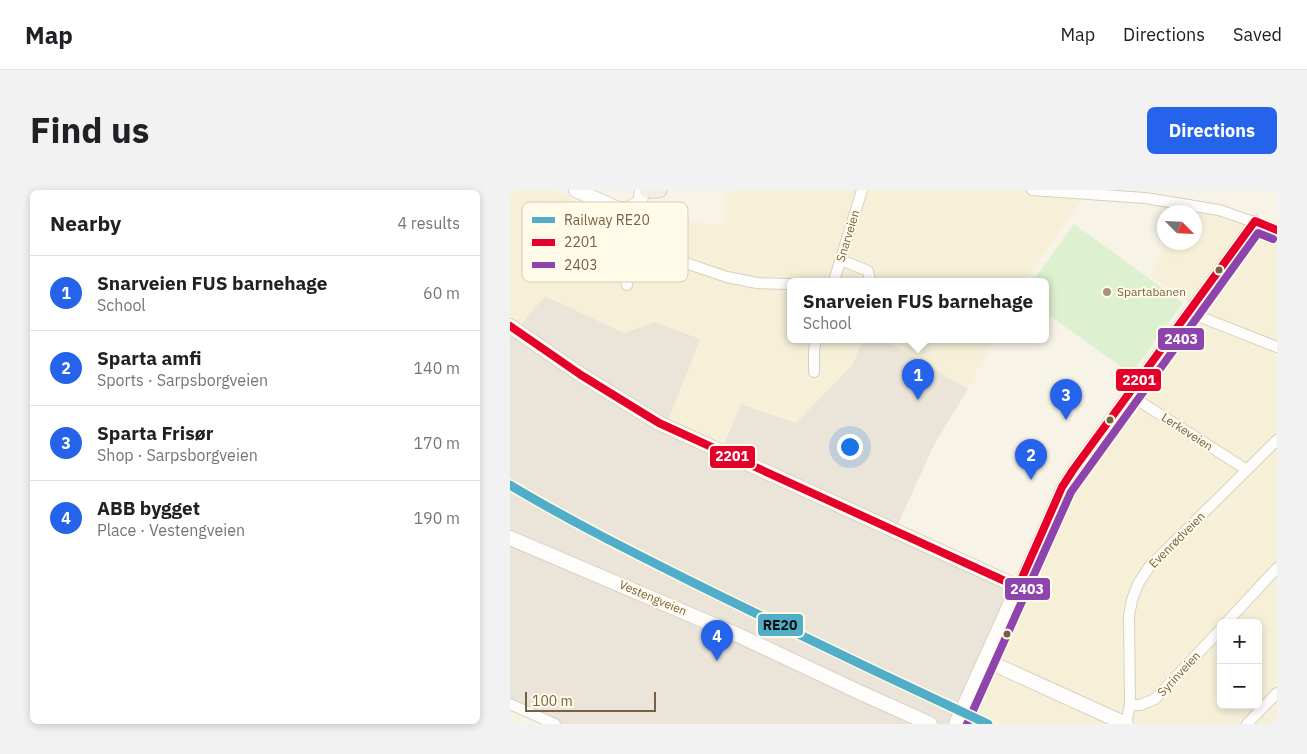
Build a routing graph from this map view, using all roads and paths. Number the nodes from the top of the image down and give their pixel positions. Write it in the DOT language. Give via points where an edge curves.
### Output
graph roads {
  1 [pos="576,190"];
  2 [pos="647,190"];
  3 [pos="659,190"];
  4 [pos="862,190"];
  5 [pos="1032,190"];
  6 [pos="603,202"];
  7 [pos="1255,221"];
  8 [pos="1277,230"];
  9 [pos="841,260"];
  10 [pos="688,263"];
  11 [pos="835,278"];
  12 [pos="870,278"];
  13 [pos="626,282"];
  14 [pos="787,284"];
  15 [pos="627,285"];
  16 [pos="1188,312"];
  17 [pos="510,326"];
  18 [pos="815,343"];
  19 [pos="1277,348"];
  20 [pos="814,372"];
  21 [pos="1128,394"];
  22 [pos="1277,440"];
  23 [pos="1247,470"];
  24 [pos="510,538"];
  25 [pos="1277,568"];
  26 [pos="1018,587"];
  27 [pos="1230,619"];
  28 [pos="1217,633"];
  29 [pos="985,660"];
  30 [pos="1277,693"];
  31 [pos="510,704"];
  32 [pos="1130,705"];
  33 [pos="555,724"];
  34 [pos="930,724"];
  35 [pos="956,724"];
  36 [pos="1126,724"];
  37 [pos="1247,724"];
  1 -- 6 [label="street"];
  2 -- 3 [label="main road"];
  4 -- 9 [label="street, Snarveien"];
  5 -- 7 [label="street" via="1145,198 1220,210"];
  7 -- 8 [label="street"];
  7 -- 16 [label="street"];
  9 -- 11 [label="street, Snarveien"];
  9 -- 12 [label="street" via="868,271"];
  10 -- 14 [label="street" via="757,283"];
  13 -- 15 [label="street"];
  16 -- 19 [label="street"];
  16 -- 21 [label="street"];
  17 -- 26 [label="street" via="659,423"];
  18 -- 20 [label="street"];
  21 -- 23 [label="street, Lerkeveien"];
  21 -- 26 [label="street" via="1062,487"];
  22 -- 23 [label="street, Evenrødveien"];
  23 -- 32 [label="street, Evenrødveien" via="1149,567 1138,584 1129,616"];
  24 -- 34 [label="street, Vestengveien" via="740,636"];
  25 -- 27 [label="street"];
  26 -- 29 [label="street"];
  28 -- 32 [label="street, Syrinveien" via="1155,699"];
  29 -- 35 [label="street"];
  29 -- 36 [label="street"];
  30 -- 37 [label="street"];
  31 -- 33 [label="street"];
  32 -- 36 [label="street, Evenrødveien"];
}
